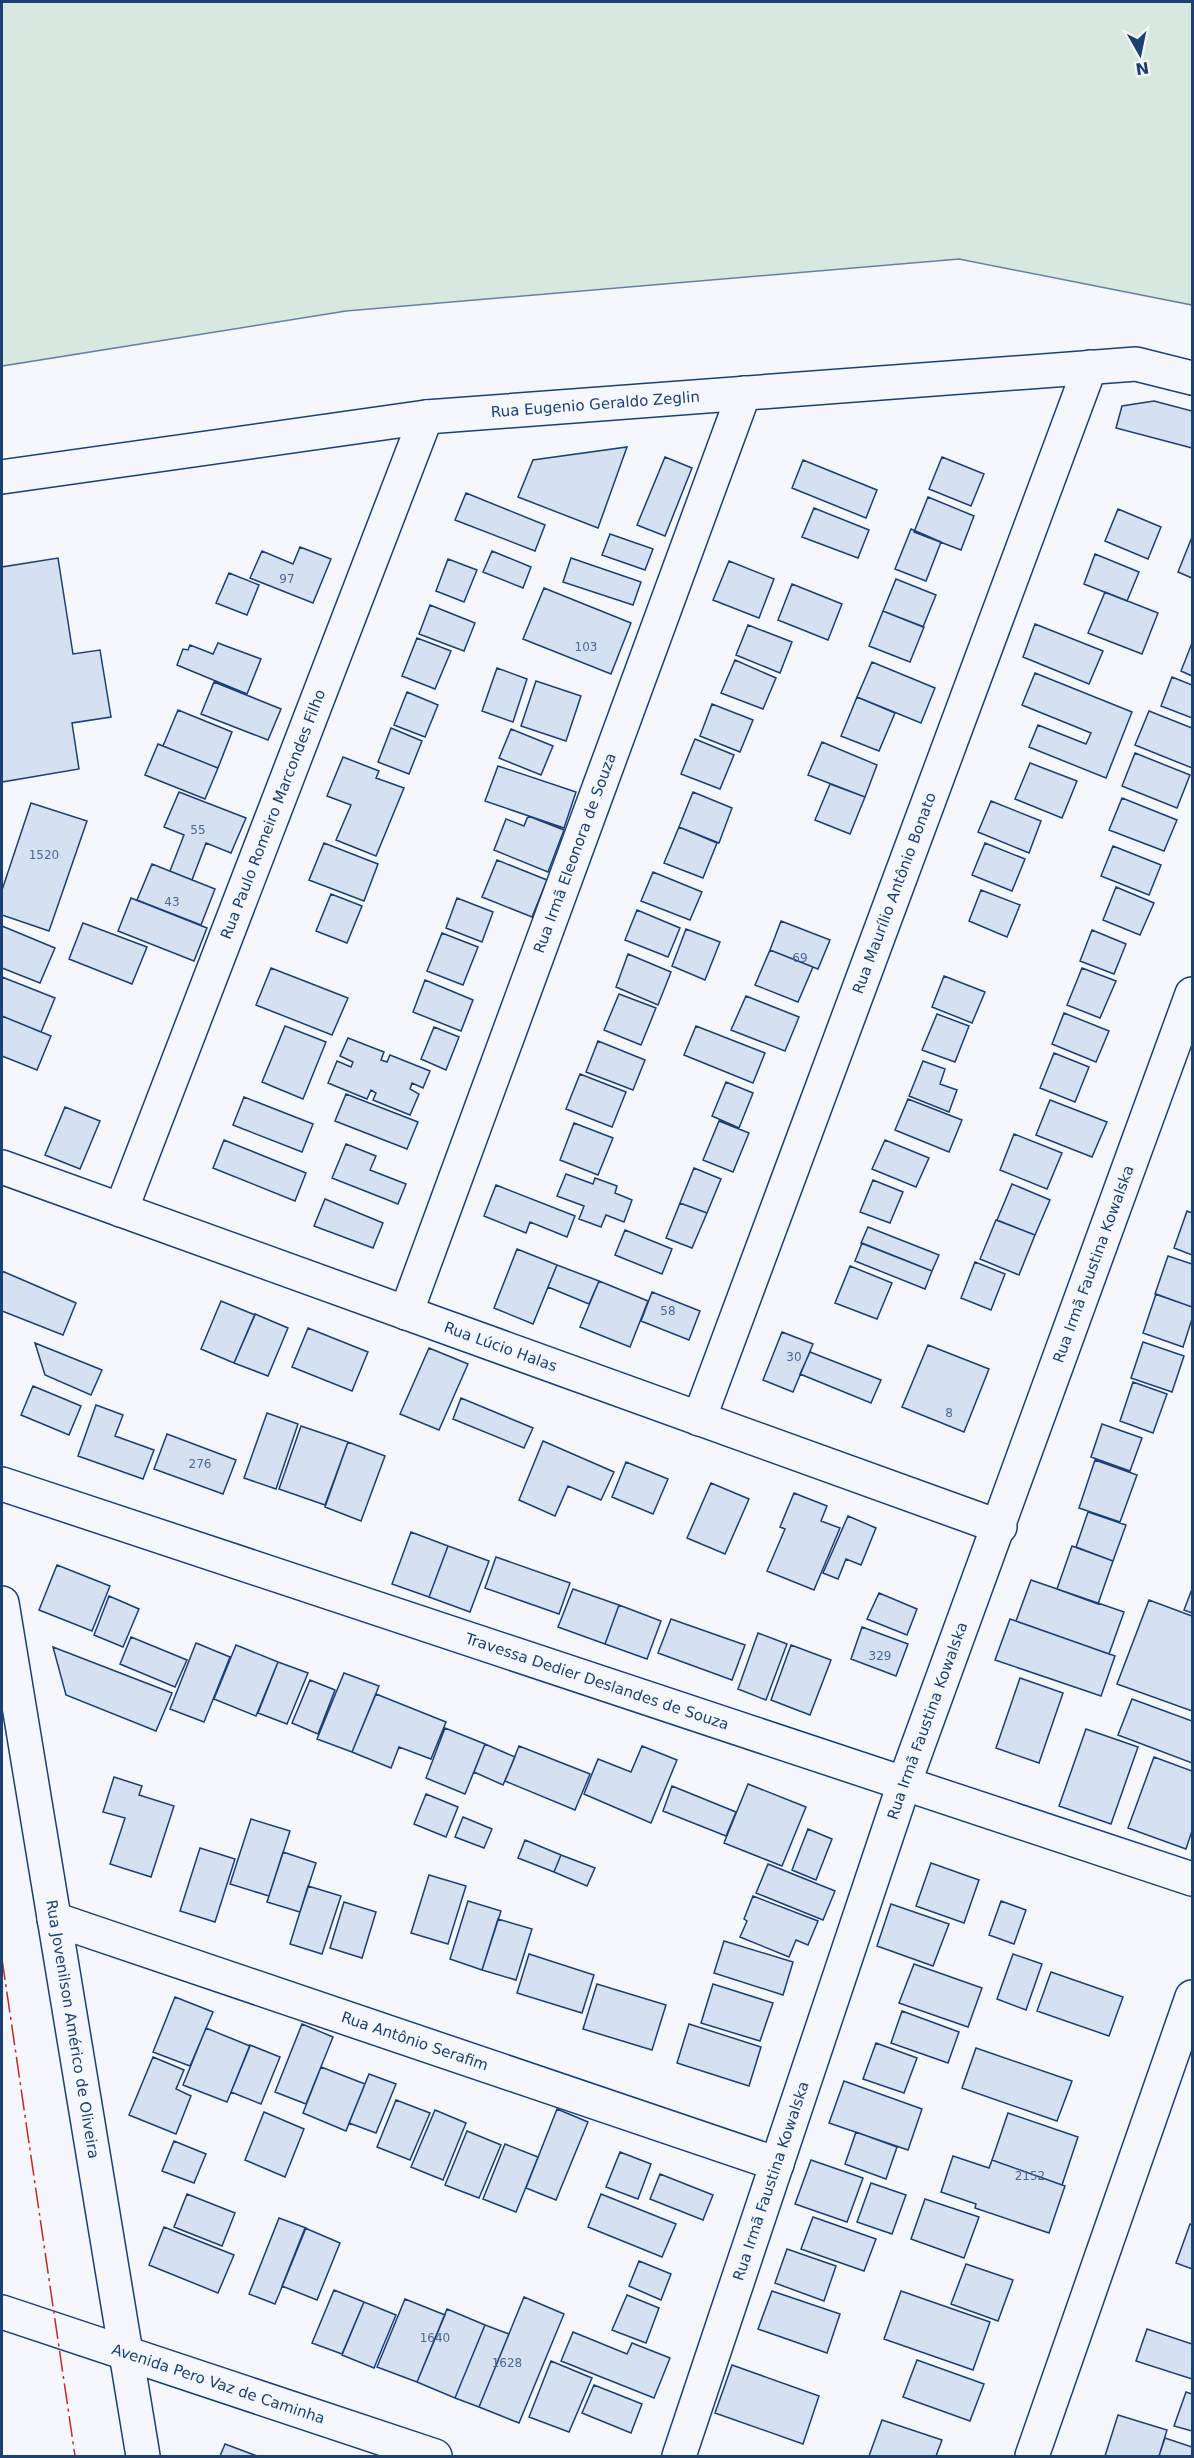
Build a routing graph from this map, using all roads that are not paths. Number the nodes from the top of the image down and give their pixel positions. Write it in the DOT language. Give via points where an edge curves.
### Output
graph roads {
  1 [pos="1090,367"];
  2 [pos="1192,378"];
  3 [pos="744,393"];
  4 [pos="426,417"];
  5 [pos="2,477"];
  6 [pos="1192,994"];
  7 [pos="2,1167"];
  8 [pos="121,1210"];
  9 [pos="405,1313"];
  10 [pos="699,1419"];
  11 [pos="2,1484"];
  12 [pos="1000,1527"];
  13 [pos="2,1603"];
  14 [pos="904,1784"];
  15 [pos="1192,1879"];
  16 [pos="54,1919"];
  17 [pos="1192,1997"];
  18 [pos="777,2164"];
  19 [pos="2,2312"];
  20 [pos="125,2353"];
  21 [pos="143,2457"];
  22 [pos="435,2457"];
  23 [pos="679,2457"];
  24 [pos="1032,2457"];
  1 -- 2 [label="street, Rua Eugenio Geraldo Zeglin" via="1136,364"];
  1 -- 3 [label="street, Rua Eugenio Geraldo Zeglin"];
  1 -- 10 [label="street, Rua Maurílio Antônio Bonato"];
  3 -- 4 [label="street, Rua Eugenio Geraldo Zeglin"];
  3 -- 9 [label="street, Rua Irmã Eleonora de Souza"];
  4 -- 5 [label="street, Rua Eugenio Geraldo Zeglin"];
  4 -- 8 [label="street, Rua Paulo Romeiro Marcondes Filho"];
  6 -- 12 [label="street, Rua Irmã Faustina Kowalska"];
  7 -- 8 [label="street, Rua Lúcio Halas"];
  8 -- 9 [label="street, Rua Lúcio Halas"];
  9 -- 10 [label="street, Rua Lúcio Halas"];
  10 -- 12 [label="street, Rua Lúcio Halas"];
  11 -- 14 [label="street, Travessa Dedier Deslandes de Souza"];
  12 -- 14 [label="street, Rua Irmã Faustina Kowalska"];
  13 -- 16 [label="street, Rua Jovenilson Américo de Oliveira"];
  14 -- 15 [label="street, Travessa Dedier Deslandes de Souza"];
  14 -- 18 [label="street, Rua Irmã Faustina Kowalska"];
  16 -- 18 [label="street, Rua Antônio Serafim"];
  16 -- 20 [label="street, Rua Jovenilson Américo de Oliveira"];
  17 -- 24 [label="street"];
  18 -- 23 [label="street, Rua Irmã Faustina Kowalska"];
  19 -- 20 [label="street, Avenida Pero Vaz de Caminha"];
  20 -- 21 [label="street, Rua Jovenilson Américo de Oliveira"];
  20 -- 22 [label="street, Avenida Pero Vaz de Caminha"];
}
